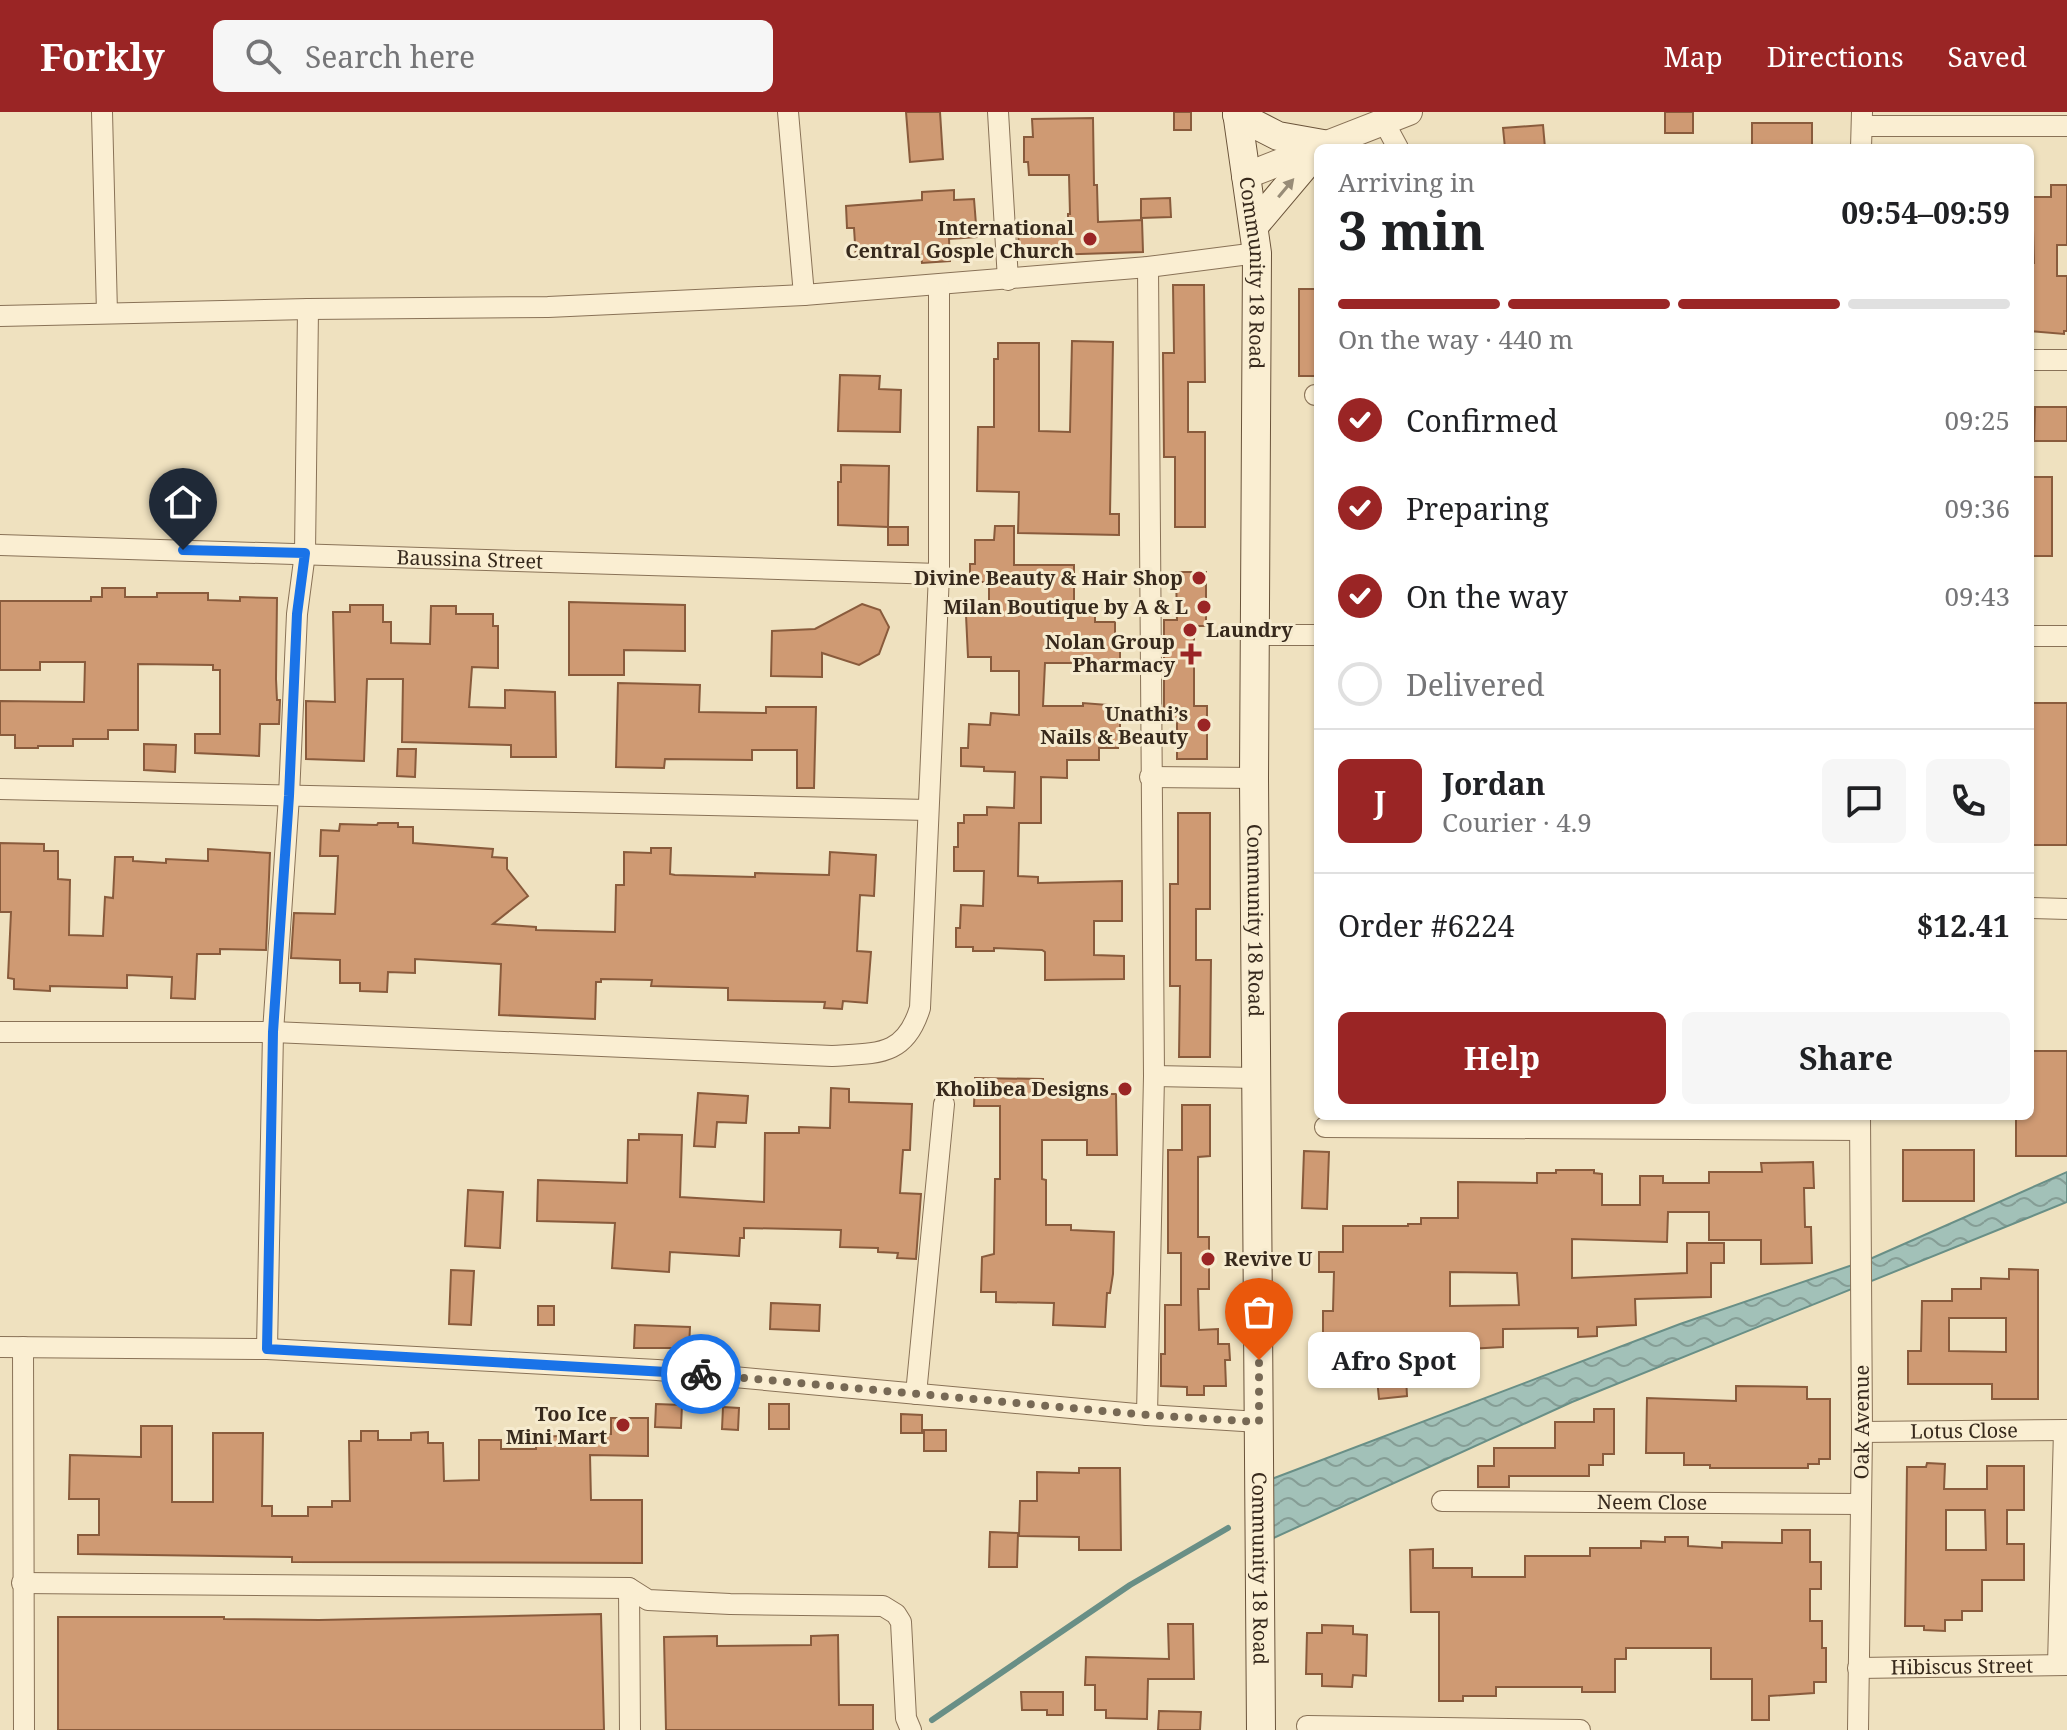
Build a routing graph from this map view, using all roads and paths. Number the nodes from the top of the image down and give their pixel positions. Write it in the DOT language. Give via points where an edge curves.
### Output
graph roads {
  1 [pos="102,112"];
  2 [pos="788,112"];
  3 [pos="998,112"];
  4 [pos="1409,112"];
  5 [pos="1237,114"];
  6 [pos="1862,119"];
  7 [pos="1384,122"];
  8 [pos="2067,126"];
  9 [pos="1328,144"];
  10 [pos="1396,144"];
  11 [pos="1861,144"];
  12 [pos="1314,145"];
  13 [pos="1314,149"];
  14 [pos="1314,156"];
  15 [pos="1245,176"];
  16 [pos="1255,240"];
  17 [pos="1148,267"];
  18 [pos="1008,280"];
  19 [pos="939,285"];
  20 [pos="804,295"];
  21 [pos="308,309"];
  22 [pos="107,313"];
  23 [pos="0,316"];
  24 [pos="2034,360"];
  25 [pos="2067,360"];
  26 [pos="0,545"];
  27 [pos="305,553"];
  28 [pos="939,574"];
  29 [pos="1255,635"];
  30 [pos="1314,635"];
  31 [pos="2034,636"];
  32 [pos="2067,636"];
  33 [pos="1150,777"];
  34 [pos="1254,778"];
  35 [pos="0,789"];
  36 [pos="289,796"];
  37 [pos="928,810"];
  38 [pos="2034,908"];
  39 [pos="2067,909"];
  40 [pos="0,1032"];
  41 [pos="273,1032"];
  42 [pos="1154,1076"];
  43 [pos="1256,1078"];
  44 [pos="944,1104"];
  45 [pos="1860,1123"];
  46 [pos="1325,1127"];
  47 [pos="0,1347"];
  48 [pos="23,1347"];
  49 [pos="267,1349"];
  50 [pos="916,1394"];
  51 [pos="1147,1415"];
  52 [pos="1259,1422"];
  53 [pos="2066,1430"];
  54 [pos="1862,1432"];
  55 [pos="1442,1501"];
  56 [pos="1861,1504"];
  57 [pos="22,1583"];
  58 [pos="629,1588"];
  59 [pos="2062,1665"];
  60 [pos="1858,1668"];
  61 [pos="1307,1726"];
  62 [pos="24,1730"];
  63 [pos="630,1730"];
  64 [pos="911,1730"];
  65 [pos="1261,1730"];
  66 [pos="1580,1730"];
  67 [pos="1858,1730"];
  1 -- 22 [label="street"];
  2 -- 20 [label="street"];
  3 -- 18 [label="street"];
  4 -- 7 [label="street"];
  5 -- 12 [label="main road" via="1278,136"];
  5 -- 15 [label="main road, Community 18 Road"];
  6 -- 8 [label="street"];
  6 -- 11 [label="street"];
  7 -- 9 [label="street"];
  7 -- 10 [label="street"];
  13 -- 15 [label="street"];
  16 -- 14 [label="main road, one-way"];
  15 -- 16 [label="main road, Community 18 Road"];
  16 -- 17 [label="street"];
  16 -- 29 [label="main road, Community 18 Road"];
  17 -- 18 [label="street"];
  17 -- 33 [label="street"];
  18 -- 19 [label="street"];
  19 -- 20 [label="street"];
  19 -- 28 [label="street"];
  20 -- 21 [label="street" via="548,307"];
  21 -- 22 [label="street"];
  21 -- 27 [label="street"];
  22 -- 23 [label="street"];
  24 -- 25 [label="street"];
  26 -- 27 [label="street, Baussina Street"];
  27 -- 28 [label="street, Baussina Street"];
  27 -- 36 [label="street"];
  28 -- 37 [label="street"];
  29 -- 30 [label="street"];
  29 -- 34 [label="main road, Community 18 Road"];
  31 -- 32 [label="street"];
  33 -- 34 [label="street"];
  33 -- 42 [label="street"];
  34 -- 43 [label="main road, Community 18 Road"];
  35 -- 36 [label="street"];
  36 -- 37 [label="street"];
  36 -- 41 [label="street"];
  37 -- 41 [label="street" via="920,1008 914,1029 891,1048 832,1056"];
  38 -- 39 [label="street"];
  40 -- 41 [label="street"];
  41 -- 49 [label="street"];
  42 -- 43 [label="street"];
  42 -- 51 [label="street"];
  43 -- 52 [label="main road, Community 18 Road"];
  44 -- 50 [label="street"];
  45 -- 46 [label="street"];
  45 -- 54 [label="street, Oak Avenue"];
  47 -- 48 [label="street"];
  48 -- 49 [label="street"];
  48 -- 57 [label="street"];
  49 -- 50 [label="street" via="657,1370"];
  50 -- 51 [label="street"];
  51 -- 52 [label="street"];
  52 -- 65 [label="main road, Community 18 Road"];
  53 -- 54 [label="street, Lotus Close"];
  53 -- 59 [label="street"];
  54 -- 56 [label="street, Oak Avenue"];
  55 -- 56 [label="street, Neem Close"];
  56 -- 60 [label="street, Oak Avenue"];
  57 -- 58 [label="street"];
  57 -- 62 [label="street"];
  58 -- 63 [label="street"];
  58 -- 64 [label="street" via="648,1600 883,1606 901,1622"];
  59 -- 60 [label="street, Hibiscus Street"];
  60 -- 67 [label="street, Oak Avenue"];
  61 -- 66 [label="street"];
}
